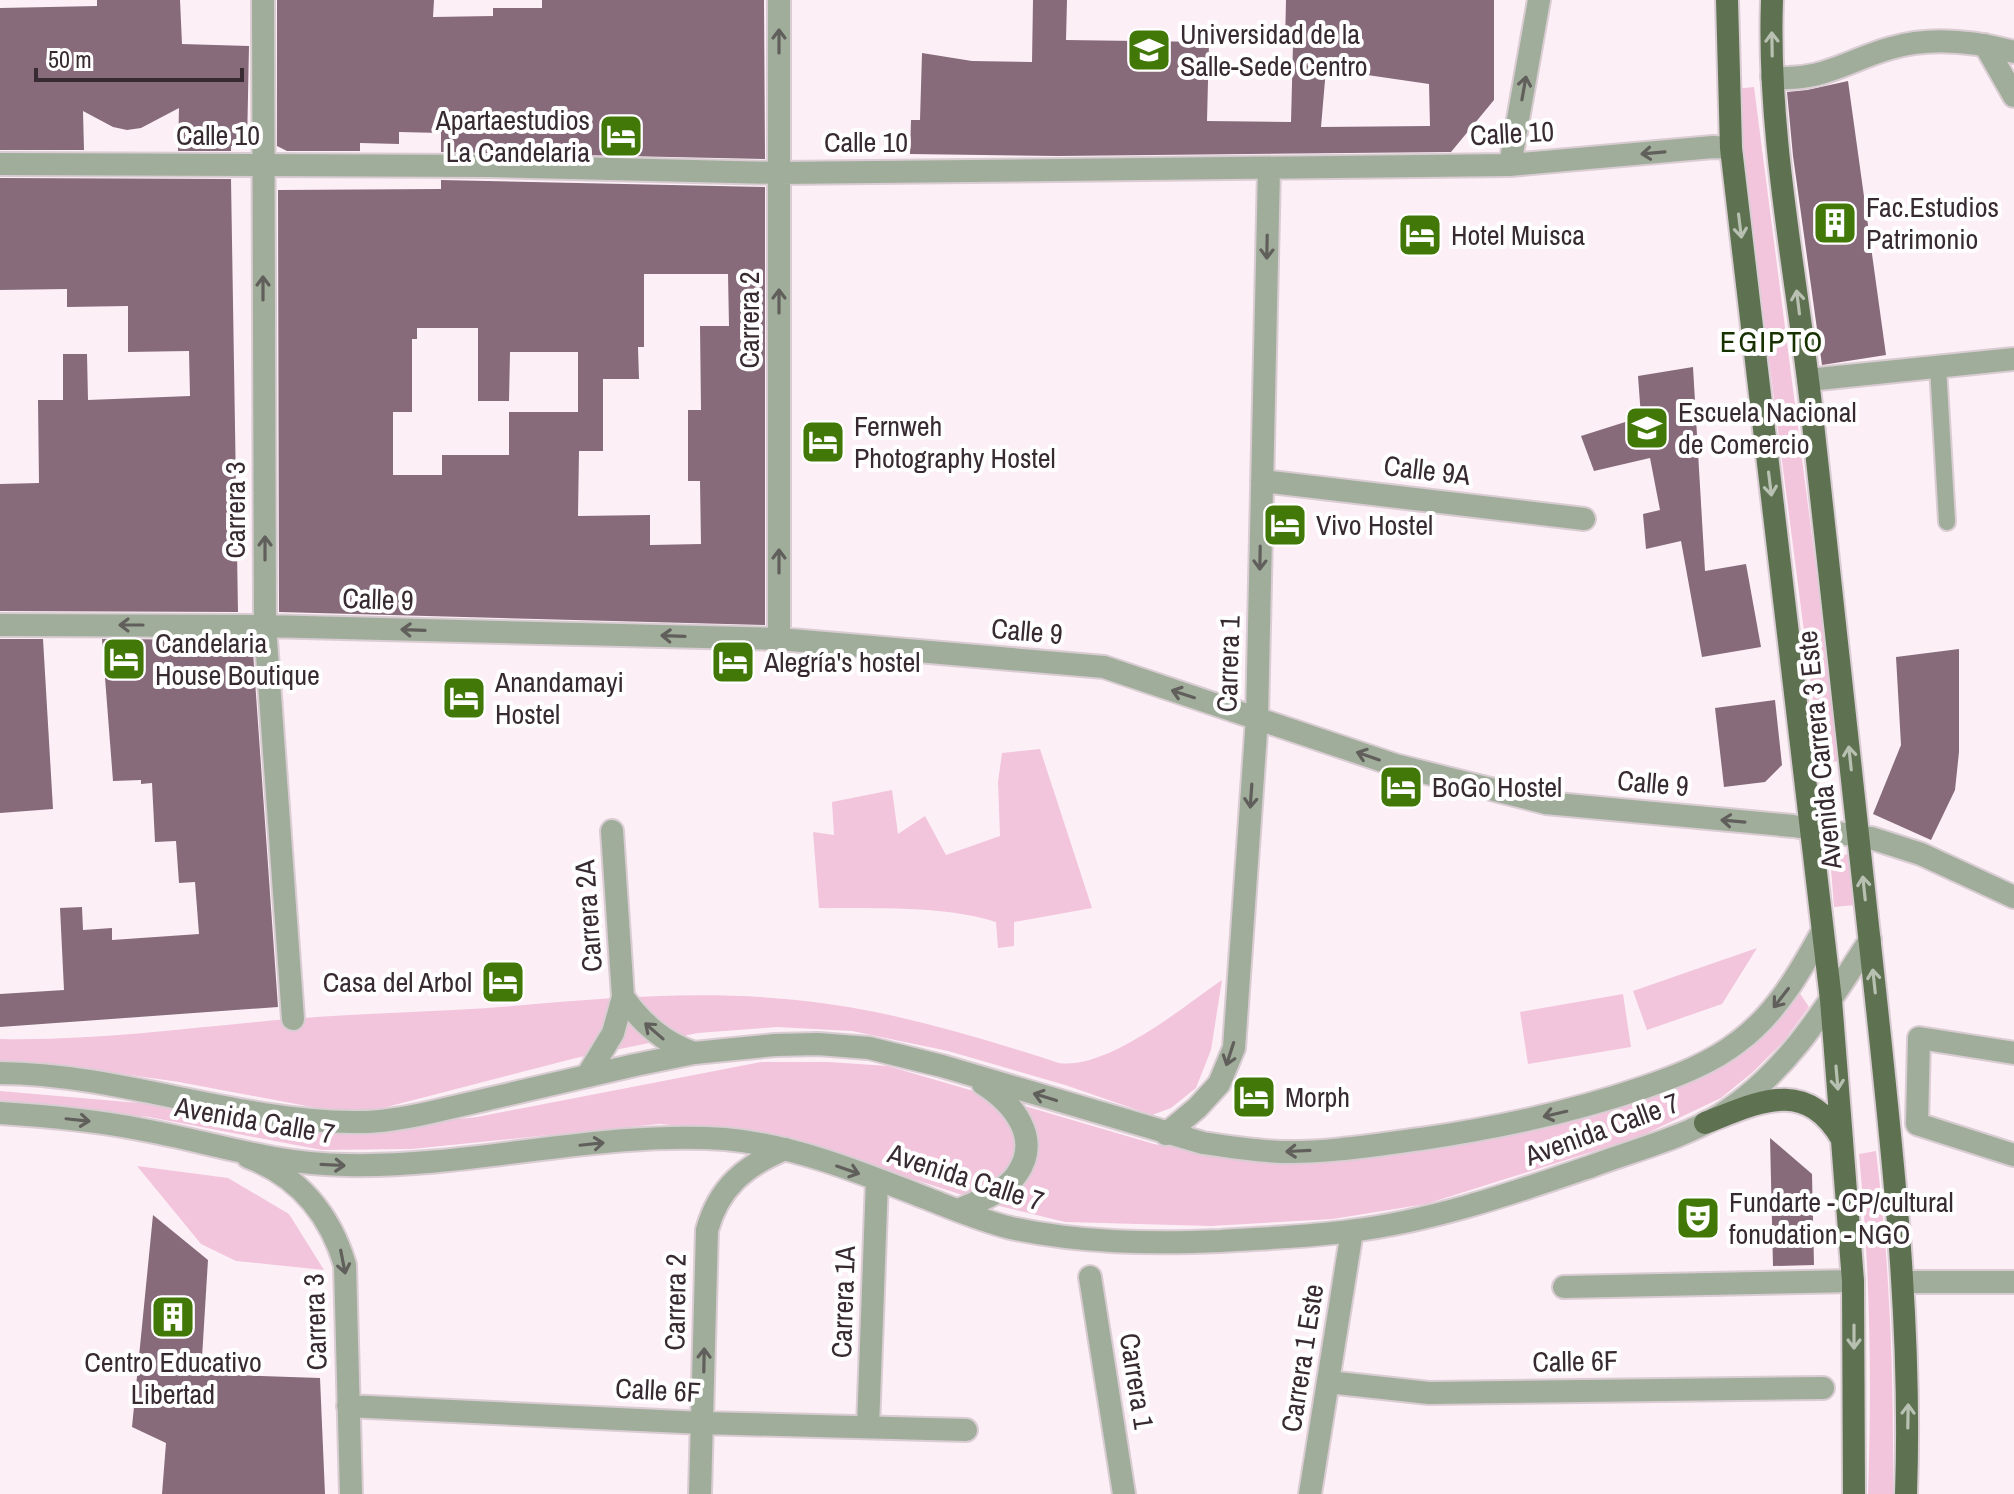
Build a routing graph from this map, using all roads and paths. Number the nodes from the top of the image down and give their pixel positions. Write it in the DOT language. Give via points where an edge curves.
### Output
graph roads {
  1 [pos="263,0"];
  2 [pos="779,0"];
  3 [pos="1539,0"];
  4 [pos="1727,0"];
  5 [pos="1772,0"];
  6 [pos="1985,45"];
  7 [pos="2014,52"];
  8 [pos="1772,77"];
  9 [pos="2014,96"];
  10 [pos="1731,148"];
  11 [pos="0,164"];
  12 [pos="263,165"];
  13 [pos="1510,165"];
  14 [pos="1269,169"];
  15 [pos="779,173"];
  16 [pos="2014,359"];
  17 [pos="1938,367"];
  18 [pos="1808,380"];
  19 [pos="1262,481"];
  20 [pos="1584,519"];
  21 [pos="1947,522"];
  22 [pos="0,625"];
  23 [pos="265,626"];
  24 [pos="779,639"];
  25 [pos="1257,718"];
  26 [pos="1810,829"];
  27 [pos="612,831"];
  28 [pos="1859,836"];
  29 [pos="2014,897"];
  30 [pos="1822,932"];
  31 [pos="1870,940"];
  32 [pos="623,997"];
  33 [pos="1831,1000"];
  34 [pos="293,1019"];
  35 [pos="694,1053"];
  36 [pos="2014,1053"];
  37 [pos="0,1073"];
  38 [pos="966,1073"];
  39 [pos="587,1076"];
  40 [pos="0,1113"];
  41 [pos="1705,1123"];
  42 [pos="1166,1134"];
  43 [pos="1842,1139"];
  44 [pos="785,1149"];
  45 [pos="235,1152"];
  46 [pos="2014,1155"];
  47 [pos="877,1180"];
  48 [pos="958,1210"];
  49 [pos="1352,1231"];
  50 [pos="1090,1277"];
  51 [pos="1853,1281"];
  52 [pos="1904,1282"];
  53 [pos="2014,1282"];
  54 [pos="1564,1287"];
  55 [pos="1328,1382"];
  56 [pos="1823,1388"];
  57 [pos="348,1406"];
  58 [pos="703,1423"];
  59 [pos="868,1427"];
  60 [pos="966,1430"];
  61 [pos="351,1494"];
  62 [pos="700,1494"];
  63 [pos="1124,1494"];
  64 [pos="1310,1494"];
  65 [pos="1854,1494"];
  66 [pos="1906,1494"];
  1 -- 12 [label="street, Carrera 3"];
  15 -- 2 [label="street, Carrera 2, one-way"];
  13 -- 3 [label="street, one-way"];
  4 -- 10 [label="main road, Avenida Carrera 3 Este"];
  8 -- 5 [label="main road, Avenida Carrera 3 Este, one-way"];
  6 -- 7 [label="street"];
  6 -- 8 [label="street" via="1917,42 1826,73"];
  6 -- 9 [label="street"];
  18 -- 8 [label="main road, Avenida Carrera 3 Este, one-way"];
  10 -- 13 [label="street, Calle 10, one-way"];
  10 -- 26 [label="main road, Avenida Carrera 3 Este, one-way"];
  11 -- 12 [label="street, Calle 10"];
  12 -- 15 [label="street, Calle 10"];
  23 -- 12 [label="street, Carrera 3, one-way"];
  13 -- 14 [label="street, Calle 10"];
  14 -- 15 [label="street, Calle 10"];
  14 -- 19 [label="street, Carrera 1, one-way"];
  24 -- 15 [label="street, Carrera 2, one-way"];
  16 -- 17 [label="street"];
  17 -- 18 [label="street"];
  17 -- 21 [label="lane"];
  28 -- 18 [label="main road, Avenida Carrera 3 Este, one-way"];
  19 -- 20 [label="street, Calle 9A"];
  19 -- 25 [label="street, Carrera 1, one-way"];
  23 -- 22 [label="street, Calle 9, one-way"];
  24 -- 23 [label="street, Calle 9, one-way"];
  23 -- 34 [label="street, Carrera 3"];
  25 -- 24 [label="street, Calle 9, one-way" via="1104,667"];
  26 -- 25 [label="street, Calle 9, one-way" via="1546,803 1395,765"];
  25 -- 42 [label="street, Carrera 1, one-way" via="1234,1048 1219,1084"];
  26 -- 28 [label="street, Calle 9"];
  26 -- 30 [label="main road, Avenida Carrera 3 Este"];
  27 -- 32 [label="street, Carrera 2A"];
  28 -- 29 [label="street, Calle 9" via="1921,854"];
  31 -- 28 [label="main road, Avenida Carrera 3 Este, one-way"];
  30 -- 33 [label="main road, Avenida Carrera 3 Este"];
  30 -- 42 [label="street, Avenida Calle 7, one-way" via="1776,1004 1737,1043 1675,1076 1583,1107 1465,1132 1323,1150 1244,1150"];
  31 -- 33 [label="street, Avenida Calle 7"];
  52 -- 31 [label="main road, Avenida Carrera 3 Este, one-way"];
  35 -- 32 [label="street, Carrera 2A, one-way" via="657,1035"];
  32 -- 39 [label="street, Carrera 2A" via="613,1033"];
  33 -- 41 [label="street, Avenida Calle 7" via="1757,1086"];
  33 -- 43 [label="main road, Avenida Carrera 3 Este, one-way"];
  35 -- 38 [label="street, Avenida Calle 7" via="843,1045"];
  35 -- 39 [label="street, Avenida Calle 7"];
  36 -- 46 [label="street" via="1919,1038 1917,1124"];
  37 -- 39 [label="street, Avenida Calle 7" via="104,1082 265,1114 354,1122 398,1119"];
  42 -- 38 [label="street, Avenida Calle 7, one-way"];
  38 -- 48 [label="street" via="1016,1111 1025,1131 1025,1150 1018,1174 1006,1185"];
  40 -- 45 [label="street, Avenida Calle 7, one-way" via="141,1129"];
  41 -- 43 [label="main road" via="1759,1102 1791,1099 1820,1112"];
  41 -- 49 [label="street, Avenida Calle 7" via="1517,1192"];
  43 -- 51 [label="main road, Avenida Carrera 3 Este"];
  45 -- 44 [label="street, Avenida Calle 7, one-way" via="368,1166 651,1139 729,1140"];
  44 -- 47 [label="street, Avenida Calle 7, one-way"];
  58 -- 44 [label="street, Carrera 2, one-way" via="705,1247 712,1214 740,1173"];
  45 -- 57 [label="street, Carrera 3, one-way" via="295,1183 336,1237 345,1265"];
  47 -- 48 [label="street, Avenida Calle 7"];
  47 -- 59 [label="street, Carrera 1A"];
  48 -- 49 [label="street, Avenida Calle 7" via="1010,1228 1094,1240 1185,1242"];
  49 -- 55 [label="street, Carrera 1 Este"];
  50 -- 63 [label="street, Carrera 1"];
  51 -- 54 [label="street"];
  51 -- 65 [label="main road, Avenida Carrera 3 Este, one-way"];
  52 -- 53 [label="street"];
  66 -- 52 [label="main road, Avenida Carrera 3 Este, one-way"];
  55 -- 56 [label="street, Calle 6F" via="1429,1393"];
  55 -- 64 [label="street, Carrera 1 Este"];
  57 -- 58 [label="street, Calle 6F"];
  57 -- 61 [label="street, Carrera 3"];
  58 -- 59 [label="street, Calle 6F"];
  58 -- 62 [label="street, Carrera 2"];
  59 -- 60 [label="street, Calle 6F"];
}
